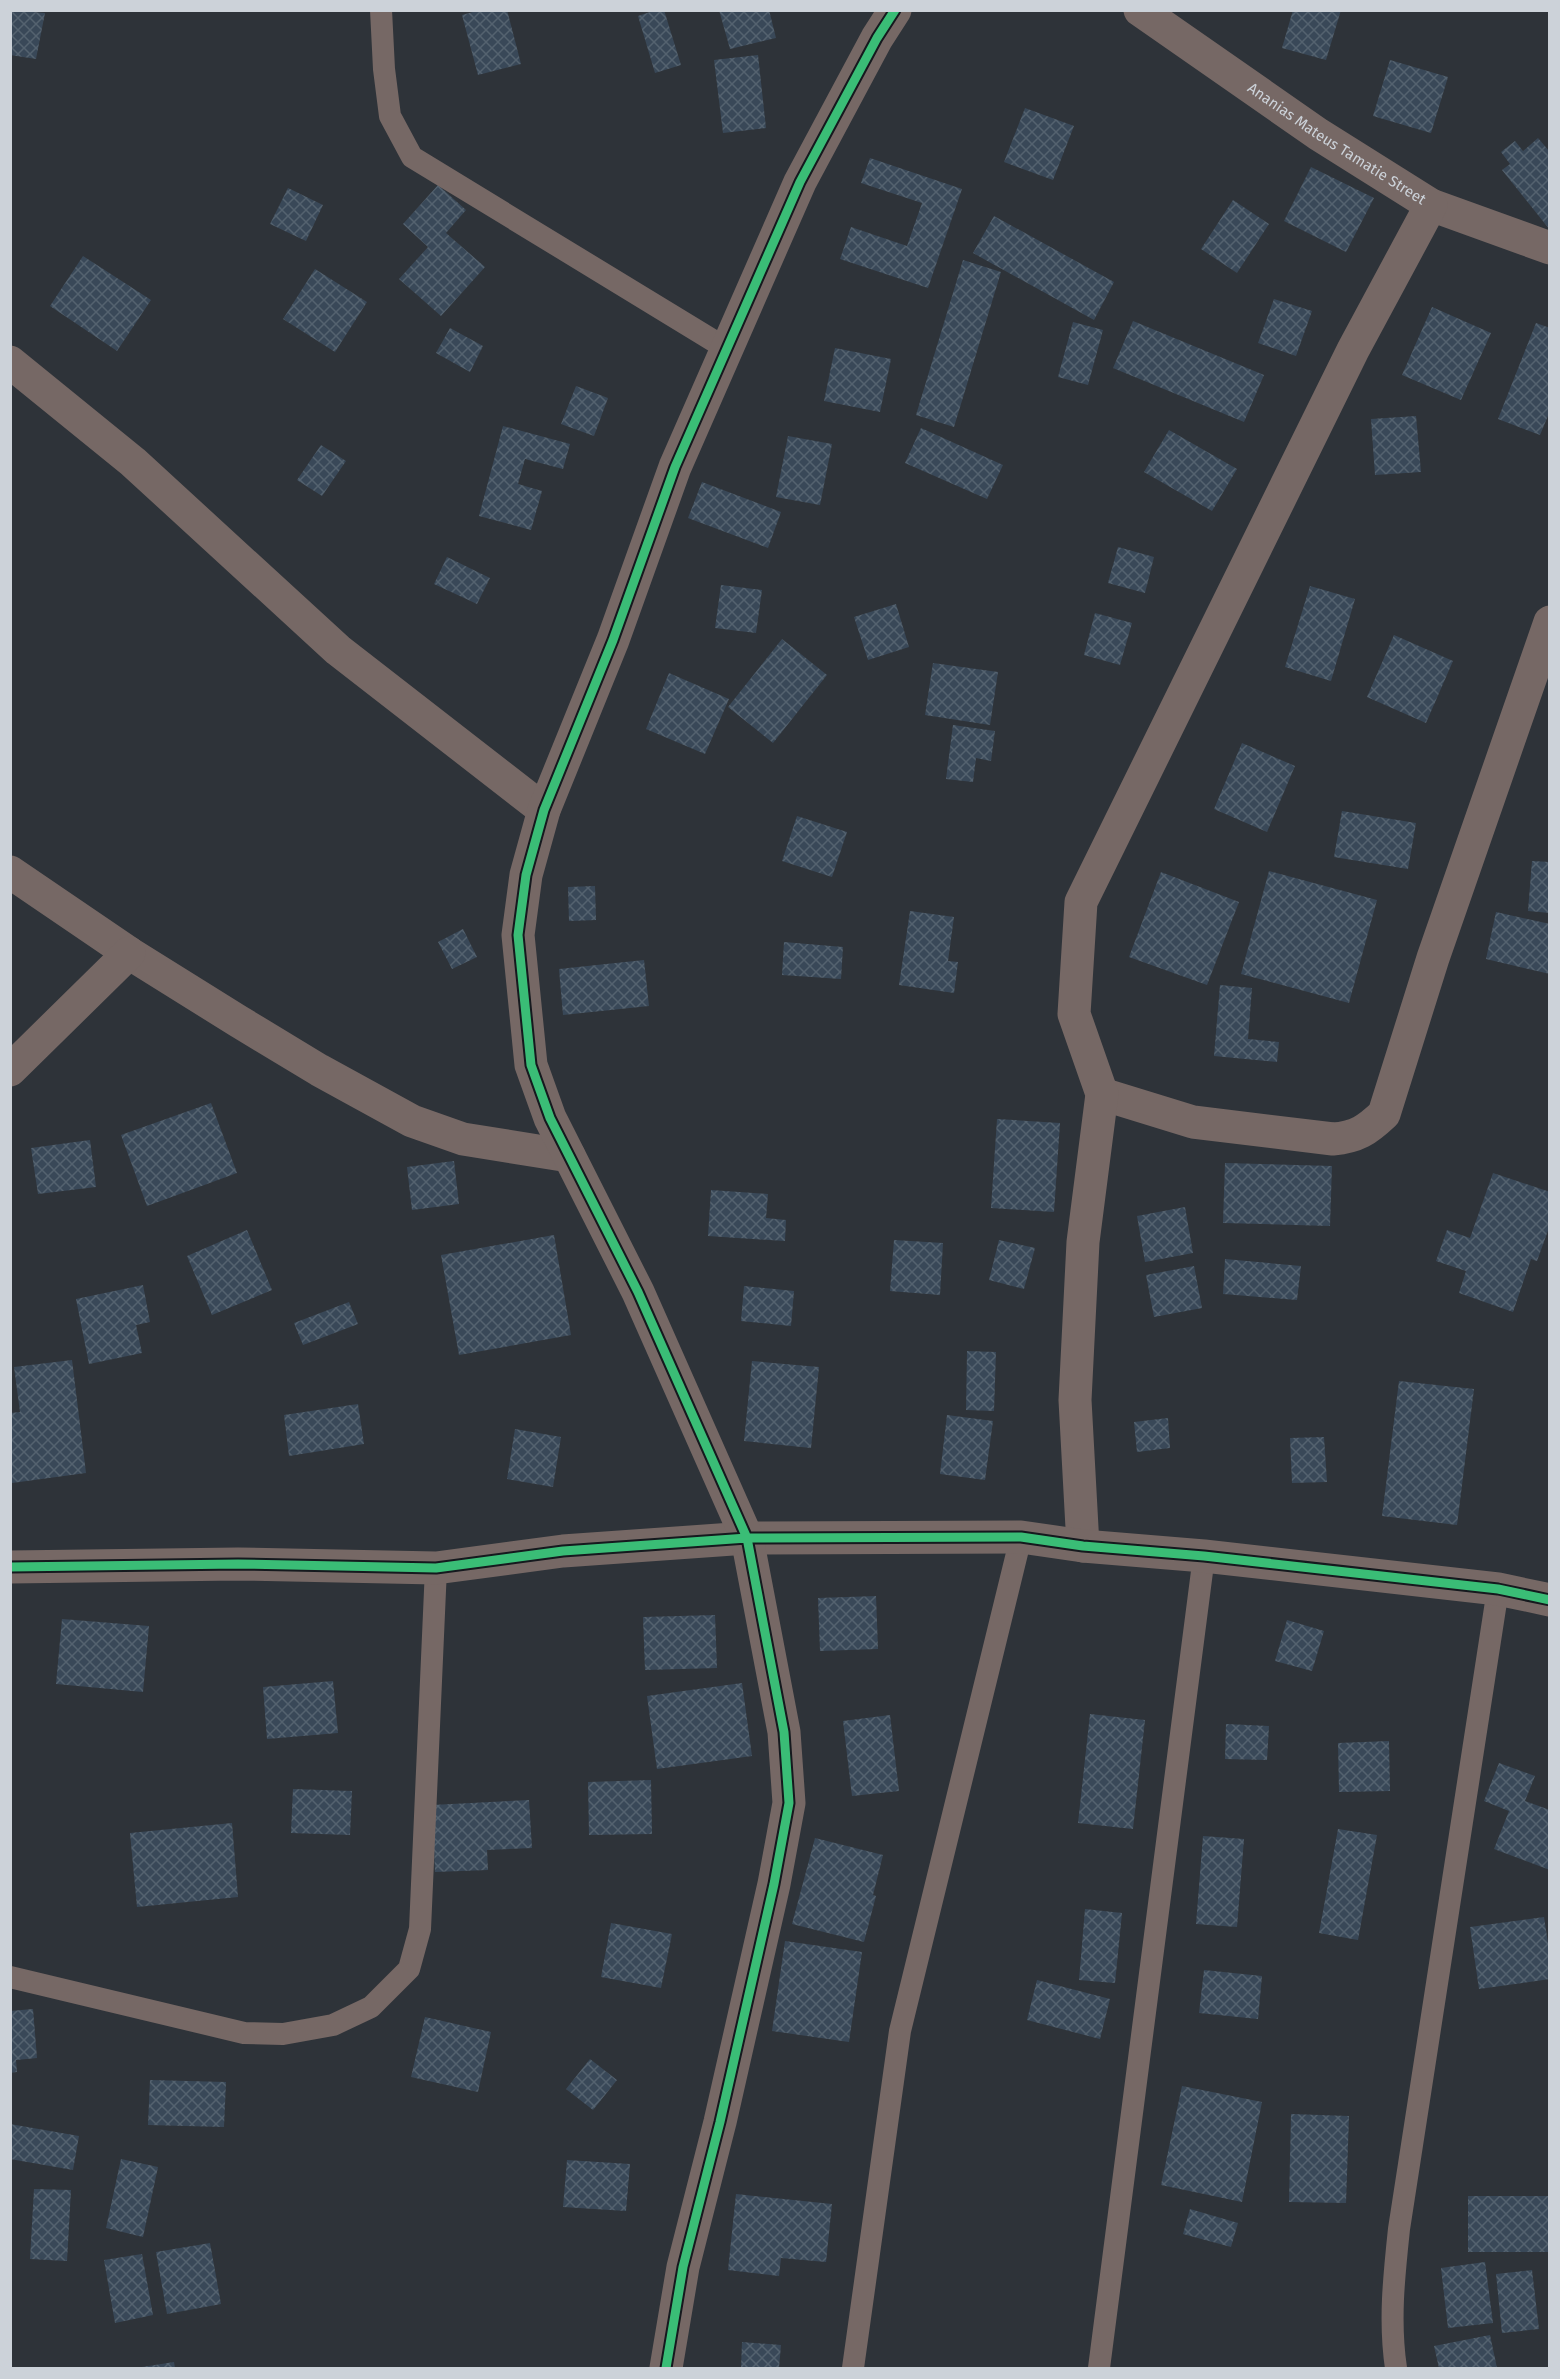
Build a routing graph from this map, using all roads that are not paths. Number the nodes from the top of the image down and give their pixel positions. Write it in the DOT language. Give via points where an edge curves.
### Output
graph roads {
  1 [pos="381,10"];
  2 [pos="895,10"];
  3 [pos="1140,10"];
  4 [pos="1431,205"];
  5 [pos="1550,248"];
  6 [pos="728,349"];
  7 [pos="10,362"];
  8 [pos="1550,622"];
  9 [pos="544,810"];
  10 [pos="10,872"];
  11 [pos="129,953"];
  12 [pos="10,1071"];
  13 [pos="1102,1094"];
  14 [pos="569,1156"];
  15 [pos="1021,1537"];
  16 [pos="747,1538"];
  17 [pos="1083,1546"];
  18 [pos="1204,1556"];
  19 [pos="10,1567"];
  20 [pos="436,1568"];
  21 [pos="1498,1589"];
  22 [pos="1550,1600"];
  23 [pos="10,1977"];
  24 [pos="666,2368"];
  25 [pos="853,2368"];
  26 [pos="1099,2368"];
  27 [pos="1396,2368"];
  1 -- 6 [label="lane" via="390,116 412,156"];
  2 -- 6 [label="street" via="876,38 800,182"];
  3 -- 4 [label="street, Ananias Mateus Tamatie Street" via="1318,134"];
  4 -- 5 [label="street, Ananias Mateus Tamatie Street"];
  4 -- 13 [label="street" via="1353,350 1081,902 1074,1014"];
  6 -- 9 [label="street" via="675,467 613,640"];
  7 -- 9 [label="street" via="133,462 338,650"];
  8 -- 13 [label="street" via="1433,958 1384,1114 1351,1138 1333,1139 1193,1122"];
  9 -- 14 [label="street" via="526,875 518,935 531,1065"];
  10 -- 11 [label="street"];
  11 -- 12 [label="street"];
  11 -- 14 [label="street" via="319,1070 412,1121 463,1139"];
  13 -- 17 [label="street" via="1083,1242 1075,1400"];
  14 -- 16 [label="street" via="638,1292"];
  15 -- 16 [label="street"];
  15 -- 17 [label="street"];
  15 -- 25 [label="lane" via="900,2031"];
  16 -- 20 [label="street" via="563,1551"];
  16 -- 24 [label="street" via="783,1732 789,1803 720,2122 683,2267"];
  17 -- 18 [label="street"];
  18 -- 21 [label="street"];
  18 -- 26 [label="lane"];
  19 -- 20 [label="street" via="238,1564"];
  20 -- 23 [label="lane" via="420,1929 410,1969 371,2007 333,2025 282,2034 244,2033"];
  21 -- 22 [label="street"];
  21 -- 27 [label="lane" via="1399,2229 1393,2282 1392,2342"];
}
